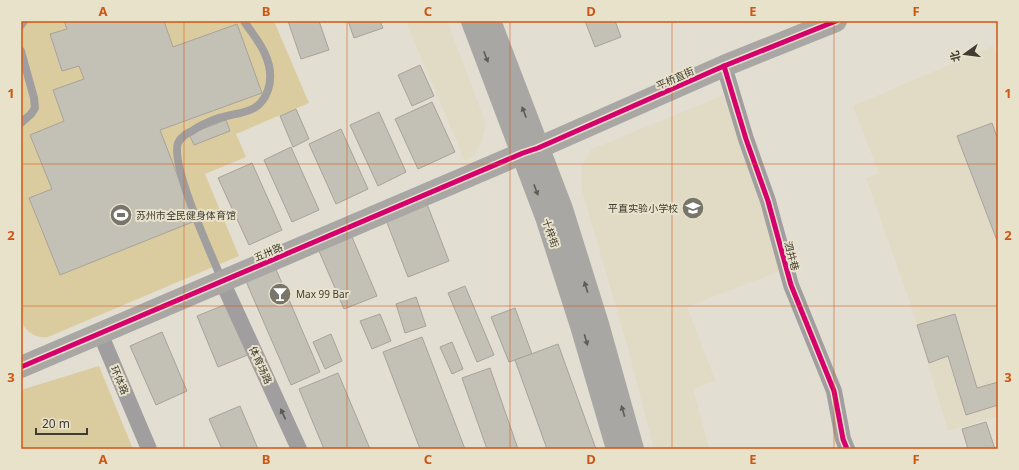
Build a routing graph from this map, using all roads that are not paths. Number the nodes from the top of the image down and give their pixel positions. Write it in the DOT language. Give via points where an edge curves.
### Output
graph roads {
  1 [pos="24,21"];
  2 [pos="244,21"];
  3 [pos="472,21"];
  4 [pos="490,21"];
  5 [pos="836,21"];
  6 [pos="21,26"];
  7 [pos="804,27"];
  8 [pos="21,51"];
  9 [pos="724,66"];
  10 [pos="21,123"];
  11 [pos="530,151"];
  12 [pos="222,281"];
  13 [pos="100,334"];
  14 [pos="21,367"];
  15 [pos="149,449"];
  16 [pos="299,449"];
  17 [pos="617,449"];
  18 [pos="634,449"];
  19 [pos="847,449"];
  1 -- 6 [label="lane"];
  2 -- 12 [label="lane" via="265,54 270,68 270,84 266,95 259,106 198,126 178,142 178,165"];
  3 -- 11 [label="main road, 十梓街, one-way"];
  11 -- 4 [label="main road, 十梓街, one-way"];
  5 -- 7 [label="main road, 平桥直街"];
  7 -- 9 [label="main road, 平桥直街"];
  8 -- 10 [label="lane" via="35,108"];
  9 -- 11 [label="main road, 平桥直街"];
  9 -- 19 [label="street, 泗井巷" via="768,201 791,285 834,392"];
  11 -- 12 [label="main road, 五卅路"];
  11 -- 17 [label="main road, 十梓街, one-way"];
  18 -- 11 [label="main road, 十梓街, one-way" via="562,209"];
  12 -- 13 [label="main road, 五卅路"];
  16 -- 12 [label="street, 体育场路, one-way"];
  13 -- 14 [label="main road, 五卅路"];
  13 -- 15 [label="street, 环体路"];
}
